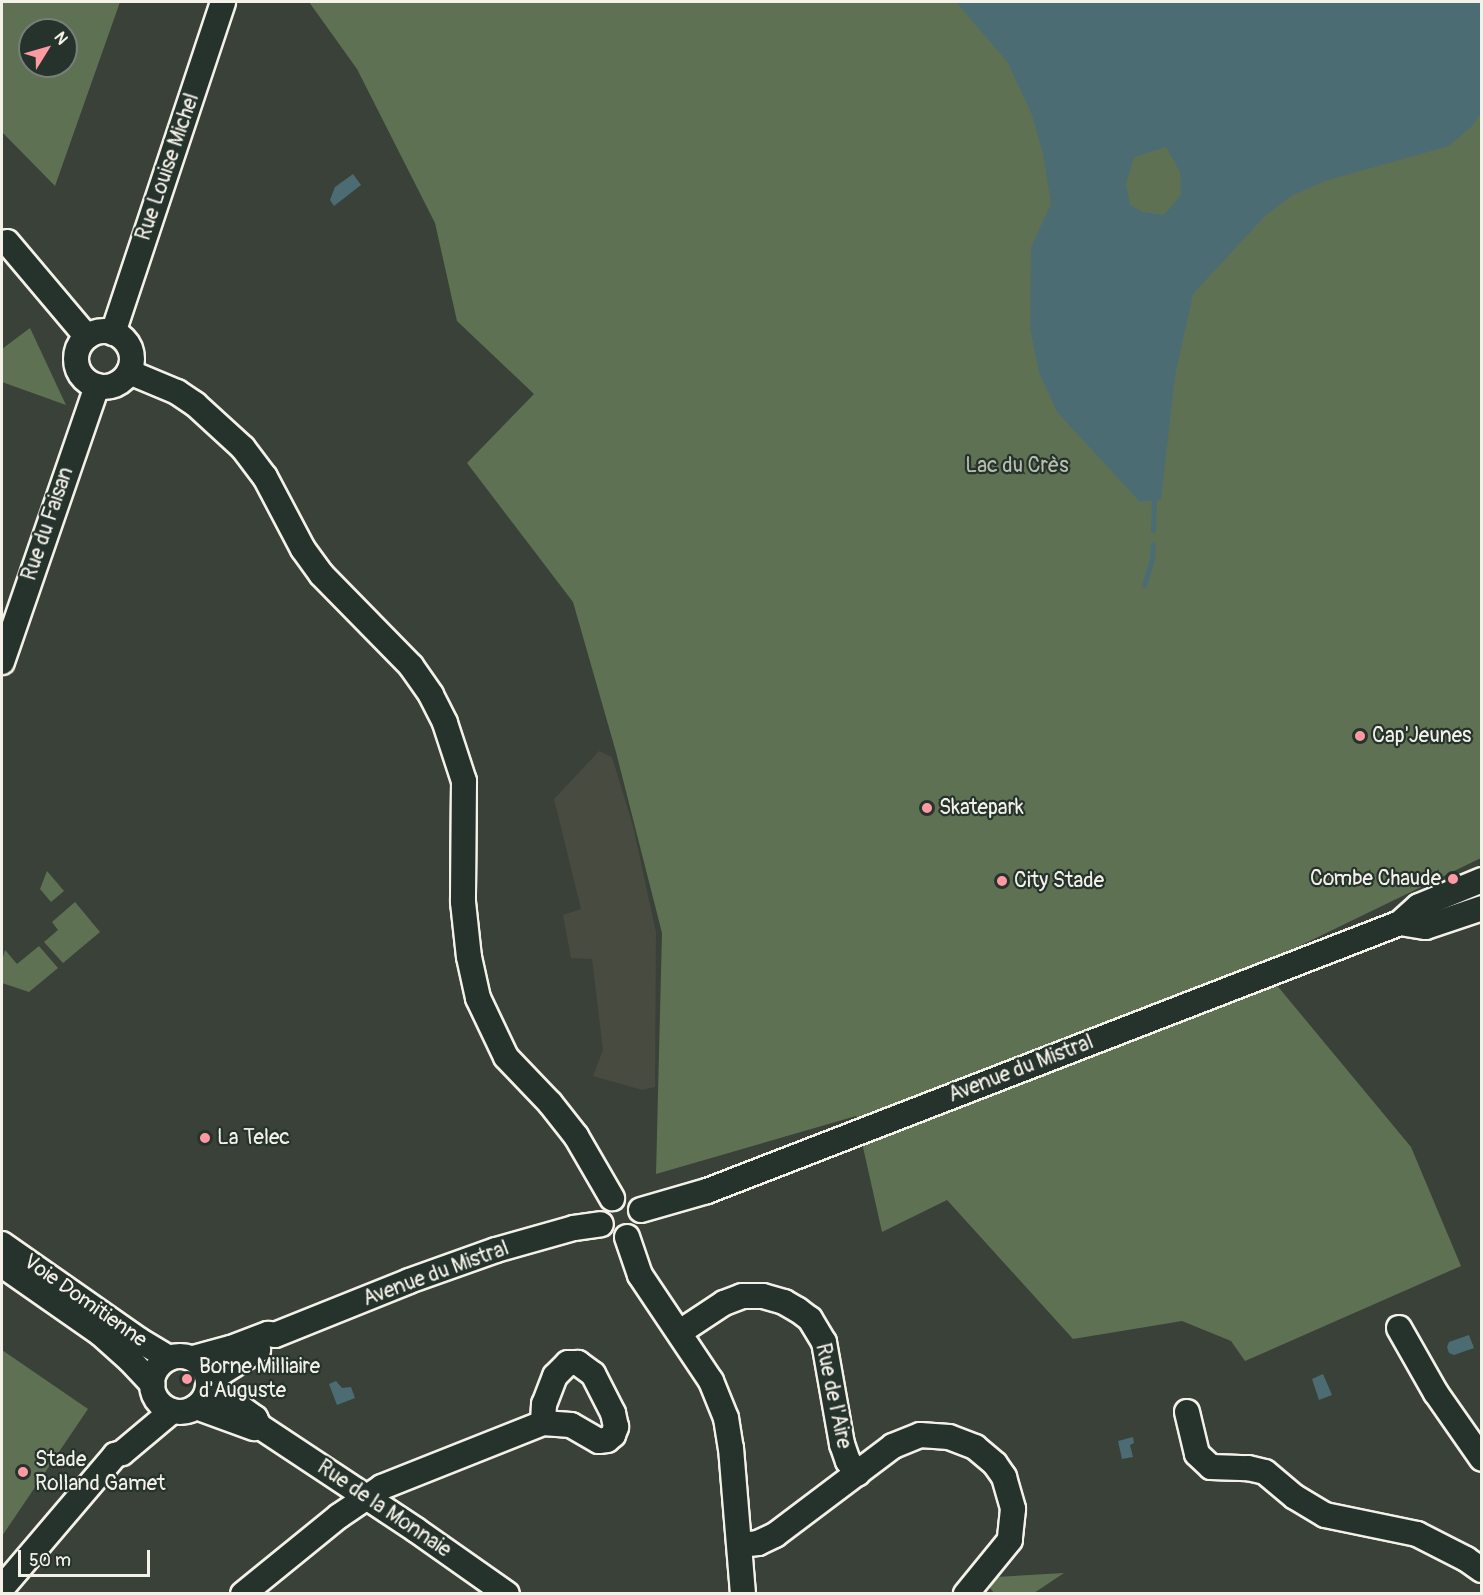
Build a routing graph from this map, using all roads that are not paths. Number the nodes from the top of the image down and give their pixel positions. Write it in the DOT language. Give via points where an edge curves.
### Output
graph roads {
  1 [pos="223,2"];
  2 [pos="7,242"];
  3 [pos="113,333"];
  4 [pos="87,337"];
  5 [pos="129,372"];
  6 [pos="97,386"];
  7 [pos="2,662"];
  8 [pos="1482,880"];
  9 [pos="1480,913"];
  10 [pos="1400,923"];
  11 [pos="612,1198"];
  12 [pos="641,1210"];
  13 [pos="601,1224"];
  14 [pos="627,1238"];
  15 [pos="2,1244"];
  16 [pos="2,1265"];
  17 [pos="1399,1328"];
  18 [pos="680,1332"];
  19 [pos="275,1335"];
  20 [pos="169,1358"];
  21 [pos="193,1358"];
  22 [pos="208,1383"];
  23 [pos="159,1397"];
  24 [pos="196,1407"];
  25 [pos="1187,1412"];
  26 [pos="543,1423"];
  27 [pos="260,1426"];
  28 [pos="1482,1459"];
  29 [pos="858,1474"];
  30 [pos="365,1496"];
  31 [pos="740,1545"];
  32 [pos="1482,1570"];
  33 [pos="2,1588"];
  34 [pos="243,1593"];
  35 [pos="507,1593"];
  36 [pos="744,1593"];
  37 [pos="966,1593"];
  1 -- 3 [label="street, Rue Louise Michel"];
  2 -- 4 [label="street"];
  3 -- 4 [label="street" via="104,331"];
  3 -- 5 [label="street" via="128,345"];
  4 -- 6 [label="street" via="76,360 82,376"];
  5 -- 6 [label="street" via="115,385"];
  5 -- 11 [label="street" via="177,392 243,448 321,574 411,666 431,695 445,723 464,781 463,903 477,998 506,1057 576,1136"];
  6 -- 7 [label="street, Rue du Faisan"];
  8 -- 10 [label="street, Avenue du Mistral" via="1419,906"];
  9 -- 10 [label="street, Avenue du Mistral" via="1426,927"];
  10 -- 12 [label="street, Avenue du Mistral" via="707,1191"];
  11 -- 12 [label="street" via="628,1197"];
  11 -- 13 [label="street" via="603,1206"];
  12 -- 14 [label="street" via="641,1224"];
  13 -- 14 [label="street" via="609,1234"];
  13 -- 19 [label="street, Avenue du Mistral" via="496,1250"];
  14 -- 18 [label="street" via="640,1275"];
  15 -- 20 [label="street, Voie Domitienne"];
  16 -- 23 [label="street, Voie Domitienne" via="101,1334 130,1360"];
  17 -- 28 [label="street" via="1436,1393"];
  18 -- 29 [label="street, Rue de l'Aire" via="724,1302 742,1296 784,1302 810,1319 824,1342 842,1444"];
  18 -- 31 [label="street" via="711,1381 726,1418"];
  19 -- 21 [label="street, Avenue du Mistral"];
  19 -- 22 [label="street, Avenue du Mistral" via="271,1342"];
  20 -- 21 [label="street"];
  20 -- 23 [label="street" via="156,1368"];
  21 -- 22 [label="street" via="204,1368"];
  22 -- 24 [label="street" via="205,1398"];
  22 -- 27 [label="street, Rue de la Monnaie"];
  23 -- 24 [label="street" via="184,1412"];
  23 -- 33 [label="street" via="115,1445 114,1455"];
  24 -- 27 [label="street, Rue de la Monnaie" via="253,1428"];
  25 -- 32 [label="street" via="1197,1454 1205,1464 1265,1472 1325,1515 1417,1534"];
  26 -- 30 [label="street"];
  27 -- 30 [label="street, Rue de la Monnaie"];
  29 -- 31 [label="street" via="775,1535 758,1543"];
  29 -- 37 [label="street" via="893,1446 920,1435 949,1437 990,1458 1010,1492 1013,1526 1010,1540"];
  30 -- 34 [label="street"];
  30 -- 35 [label="street, Rue de la Monnaie"];
  31 -- 36 [label="street"];
}
